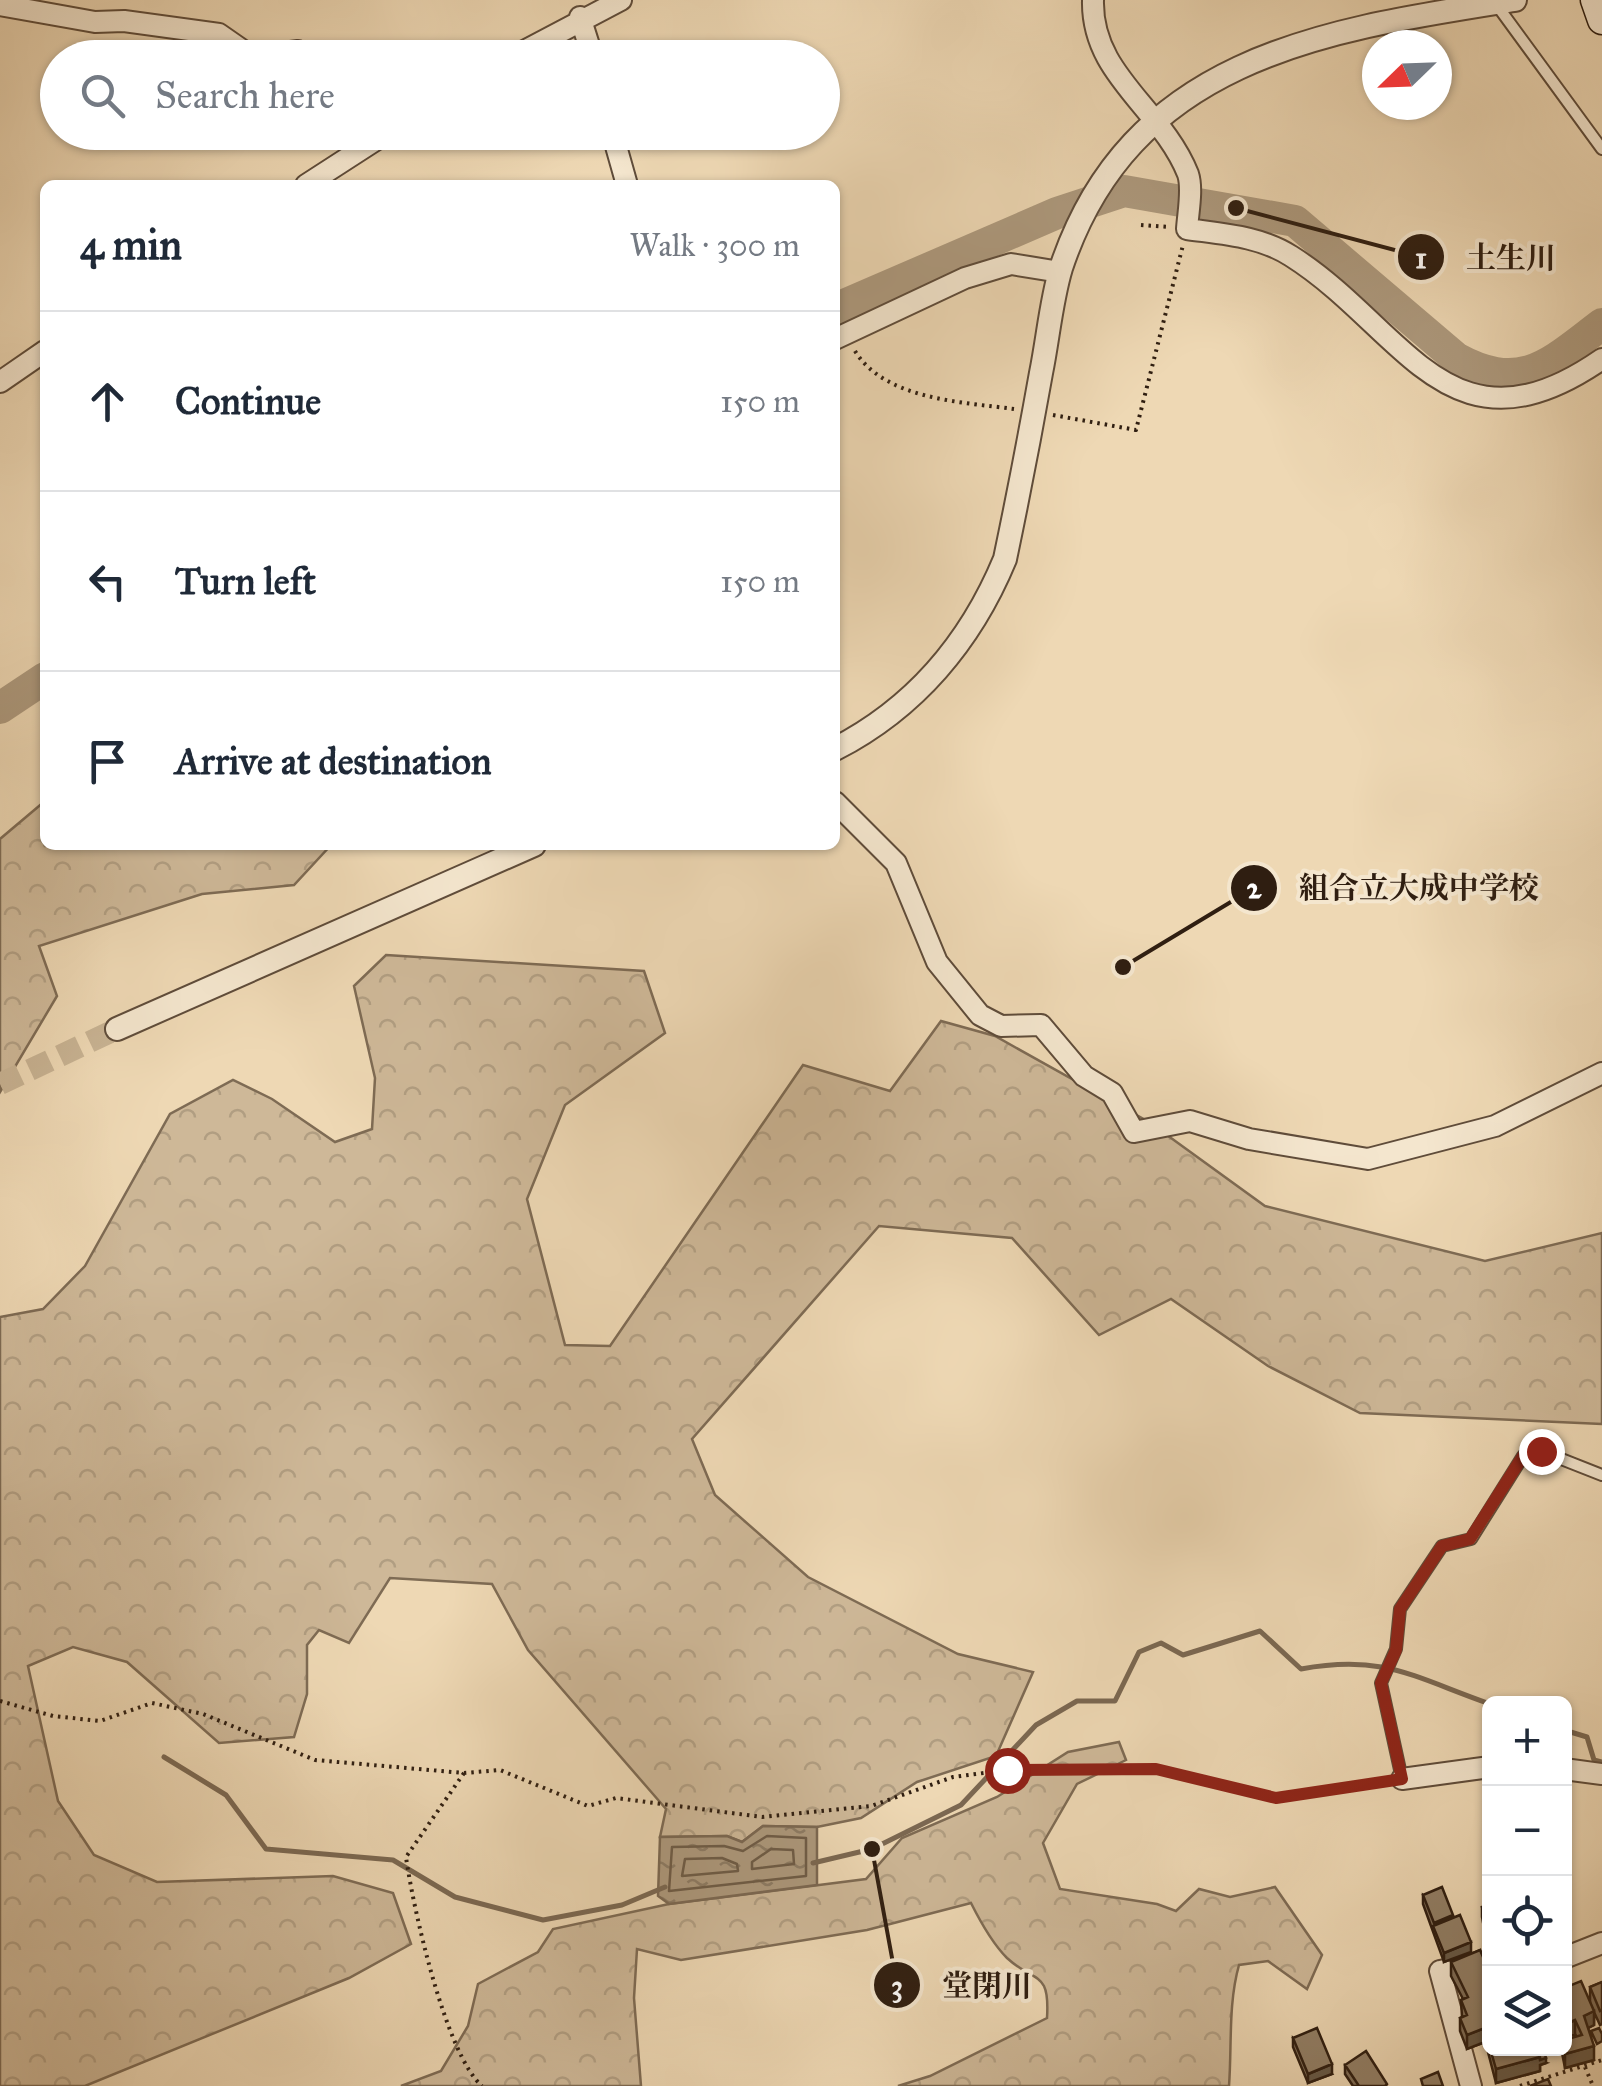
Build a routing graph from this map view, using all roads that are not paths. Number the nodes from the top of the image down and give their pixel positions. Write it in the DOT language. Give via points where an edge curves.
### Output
graph roads {
  1 [pos="620,0"];
  2 [pos="1093,0"];
  3 [pos="1595,0"];
  4 [pos="1505,2"];
  5 [pos="0,5"];
  6 [pos="580,17"];
  7 [pos="1602,20"];
  8 [pos="227,40"];
  9 [pos="541,40"];
  10 [pos="587,40"];
  11 [pos="1156,120"];
  12 [pos="1602,149"];
  13 [pos="360,150"];
  14 [pos="617,150"];
  15 [pos="314,180"];
  16 [pos="625,180"];
  17 [pos="1060,272"];
  18 [pos="840,337"];
  19 [pos="40,355"];
  20 [pos="1602,359"];
  21 [pos="0,382"];
  22 [pos="840,746"];
  23 [pos="840,807"];
  24 [pos="523,850"];
  25 [pos="117,1029"];
  26 [pos="1602,1073"];
  27 [pos="1602,1476"];
  28 [pos="1482,1768"];
  29 [pos="1572,1770"];
  30 [pos="1602,1774"];
  31 [pos="1402,1779"];
  32 [pos="1602,1943"];
  33 [pos="1572,1955"];
  34 [pos="1482,1963"];
  35 [pos="1472,2086"];
  1 -- 6 [label="street"];
  2 -- 11 [label="street" via="1099,50"];
  3 -- 7 [label="main road"];
  4 -- 11 [label="street" via="1324,36 1260,56 1209,80"];
  4 -- 12 [label="lane"];
  5 -- 8 [label="street"];
  6 -- 9 [label="street"];
  6 -- 10 [label="street"];
  11 -- 17 [label="street" via="1120,159 1080,220"];
  11 -- 20 [label="street" via="1190,178 1188,229 1249,238 1290,255 1438,381 1492,398 1522,399 1562,387"];
  13 -- 15 [label="street"];
  14 -- 16 [label="street"];
  17 -- 18 [label="street" via="1011,264 965,278"];
  17 -- 22 [label="street" via="1005,559 987,602 922,689"];
  19 -- 21 [label="street"];
  23 -- 26 [label="street" via="896,863 937,962 980,1015 1001,1026 1040,1025 1084,1076 1112,1094 1134,1132 1190,1121 1249,1139 1368,1159 1495,1126"];
  24 -- 25 [label="street"];
  27 -- 31 [label="lane" via="1541,1451 1523,1456 1470,1539 1442,1546 1400,1609 1396,1650 1381,1683"];
  28 -- 31 [label="street"];
  29 -- 30 [label="street"];
  32 -- 33 [label="street"];
  34 -- 35 [label="street" via="1440,1972"];
}
